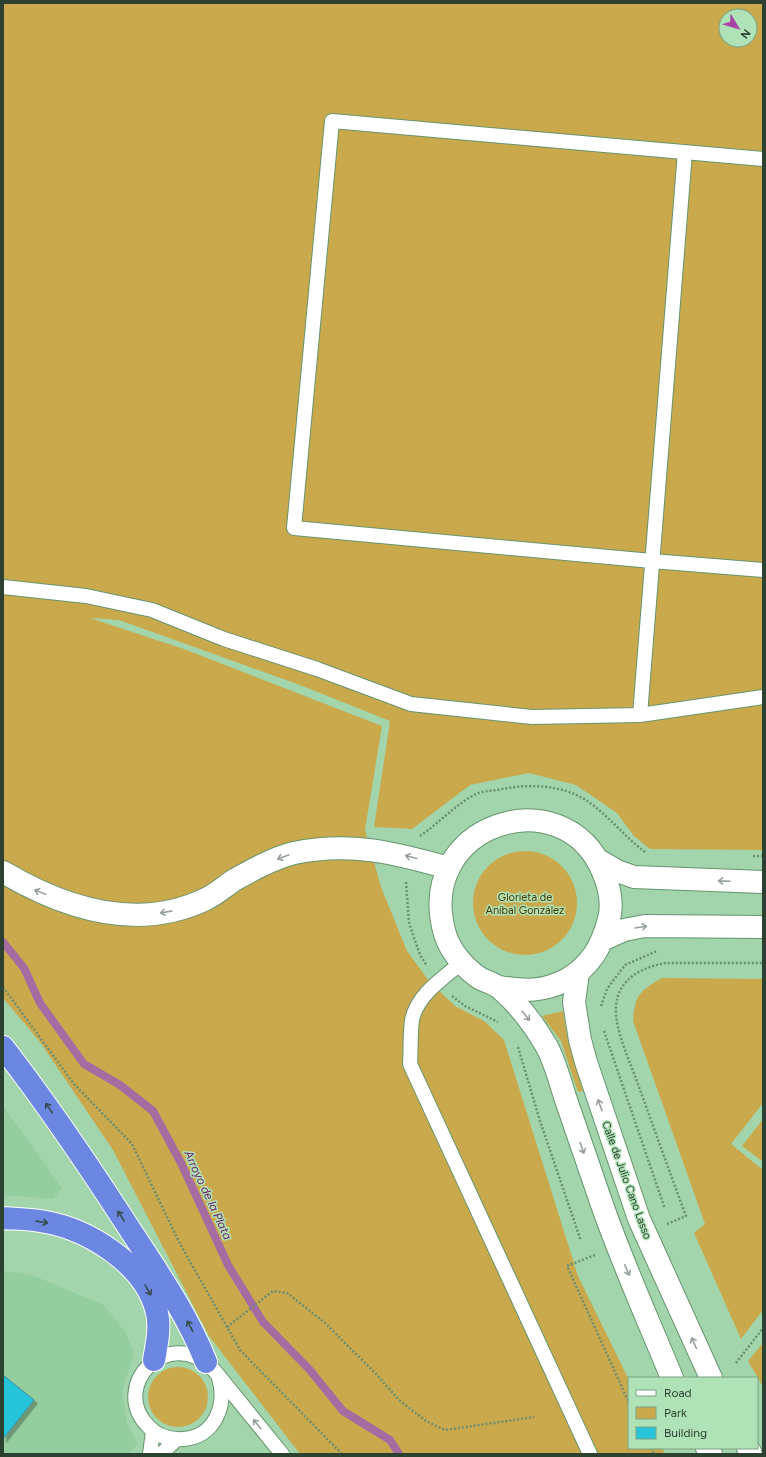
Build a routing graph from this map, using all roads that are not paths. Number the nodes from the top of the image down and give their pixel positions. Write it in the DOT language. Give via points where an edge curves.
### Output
graph roads {
  1 [pos="685,152"];
  2 [pos="763,159"];
  3 [pos="652,561"];
  4 [pos="763,570"];
  5 [pos="3,587"];
  6 [pos="763,697"];
  7 [pos="640,715"];
  8 [pos="598,860"];
  9 [pos="449,868"];
  10 [pos="3,872"];
  11 [pos="763,882"];
  12 [pos="763,927"];
  13 [pos="604,939"];
  14 [pos="462,963"];
  15 [pos="578,973"];
  16 [pos="500,987"];
  17 [pos="3,1047"];
  18 [pos="3,1218"];
  19 [pos="154,1360"];
  20 [pos="212,1370"];
  21 [pos="672,1377"];
  22 [pos="711,1377"];
  23 [pos="153,1432"];
  24 [pos="176,1440"];
  25 [pos="150,1454"];
  26 [pos="160,1454"];
  27 [pos="282,1454"];
  28 [pos="590,1454"];
  1 -- 2 [label="lane"];
  1 -- 3 [label="lane"];
  1 -- 3 [label="lane" via="332,121 294,528"];
  3 -- 4 [label="lane"];
  3 -- 7 [label="lane"];
  5 -- 7 [label="lane" via="86,596 152,610 224,639 317,669 411,704 532,717"];
  6 -- 7 [label="lane"];
  8 -- 9 [label="street" via="581,840 559,827 534,820 508,822 484,830 463,846"];
  11 -- 8 [label="street, one-way" via="634,877"];
  8 -- 13 [label="street" via="609,886 611,913"];
  9 -- 10 [label="street, one-way" via="397,853 368,848 294,854 264,864 207,899 175,911 147,915 86,909 33,890"];
  9 -- 14 [label="street" via="441,892 440,917 448,942"];
  13 -- 12 [label="street, one-way" via="624,930 645,926"];
  13 -- 15 [label="street" via="593,958"];
  14 -- 16 [label="street" via="479,978"];
  14 -- 28 [label="lane" via="422,999 412,1019 410,1064"];
  15 -- 16 [label="street" via="554,986 527,991"];
  22 -- 15 [label="street, Calle de Julio Cano Lasso, one-way" via="639,1219 586,1062 574,1002"];
  16 -- 21 [label="street, one-way" via="528,1017 548,1048 610,1230"];
  20 -- 17 [label="highway, one-way" via="166,1285 50,1110"];
  18 -- 19 [label="highway, one-way" via="46,1222 69,1229 101,1244 136,1270 157,1309 158,1327"];
  19 -- 20 [label="lane" via="167,1354 194,1355"];
  19 -- 23 [label="lane" via="144,1370 135,1396 137,1410"];
  20 -- 24 [label="lane" via="223,1390 218,1416 200,1434"];
  27 -- 20 [label="lane, one-way"];
  23 -- 24 [label="lane"];
  23 -- 25 [label="lane"];
  24 -- 26 [label="lane"];
}
